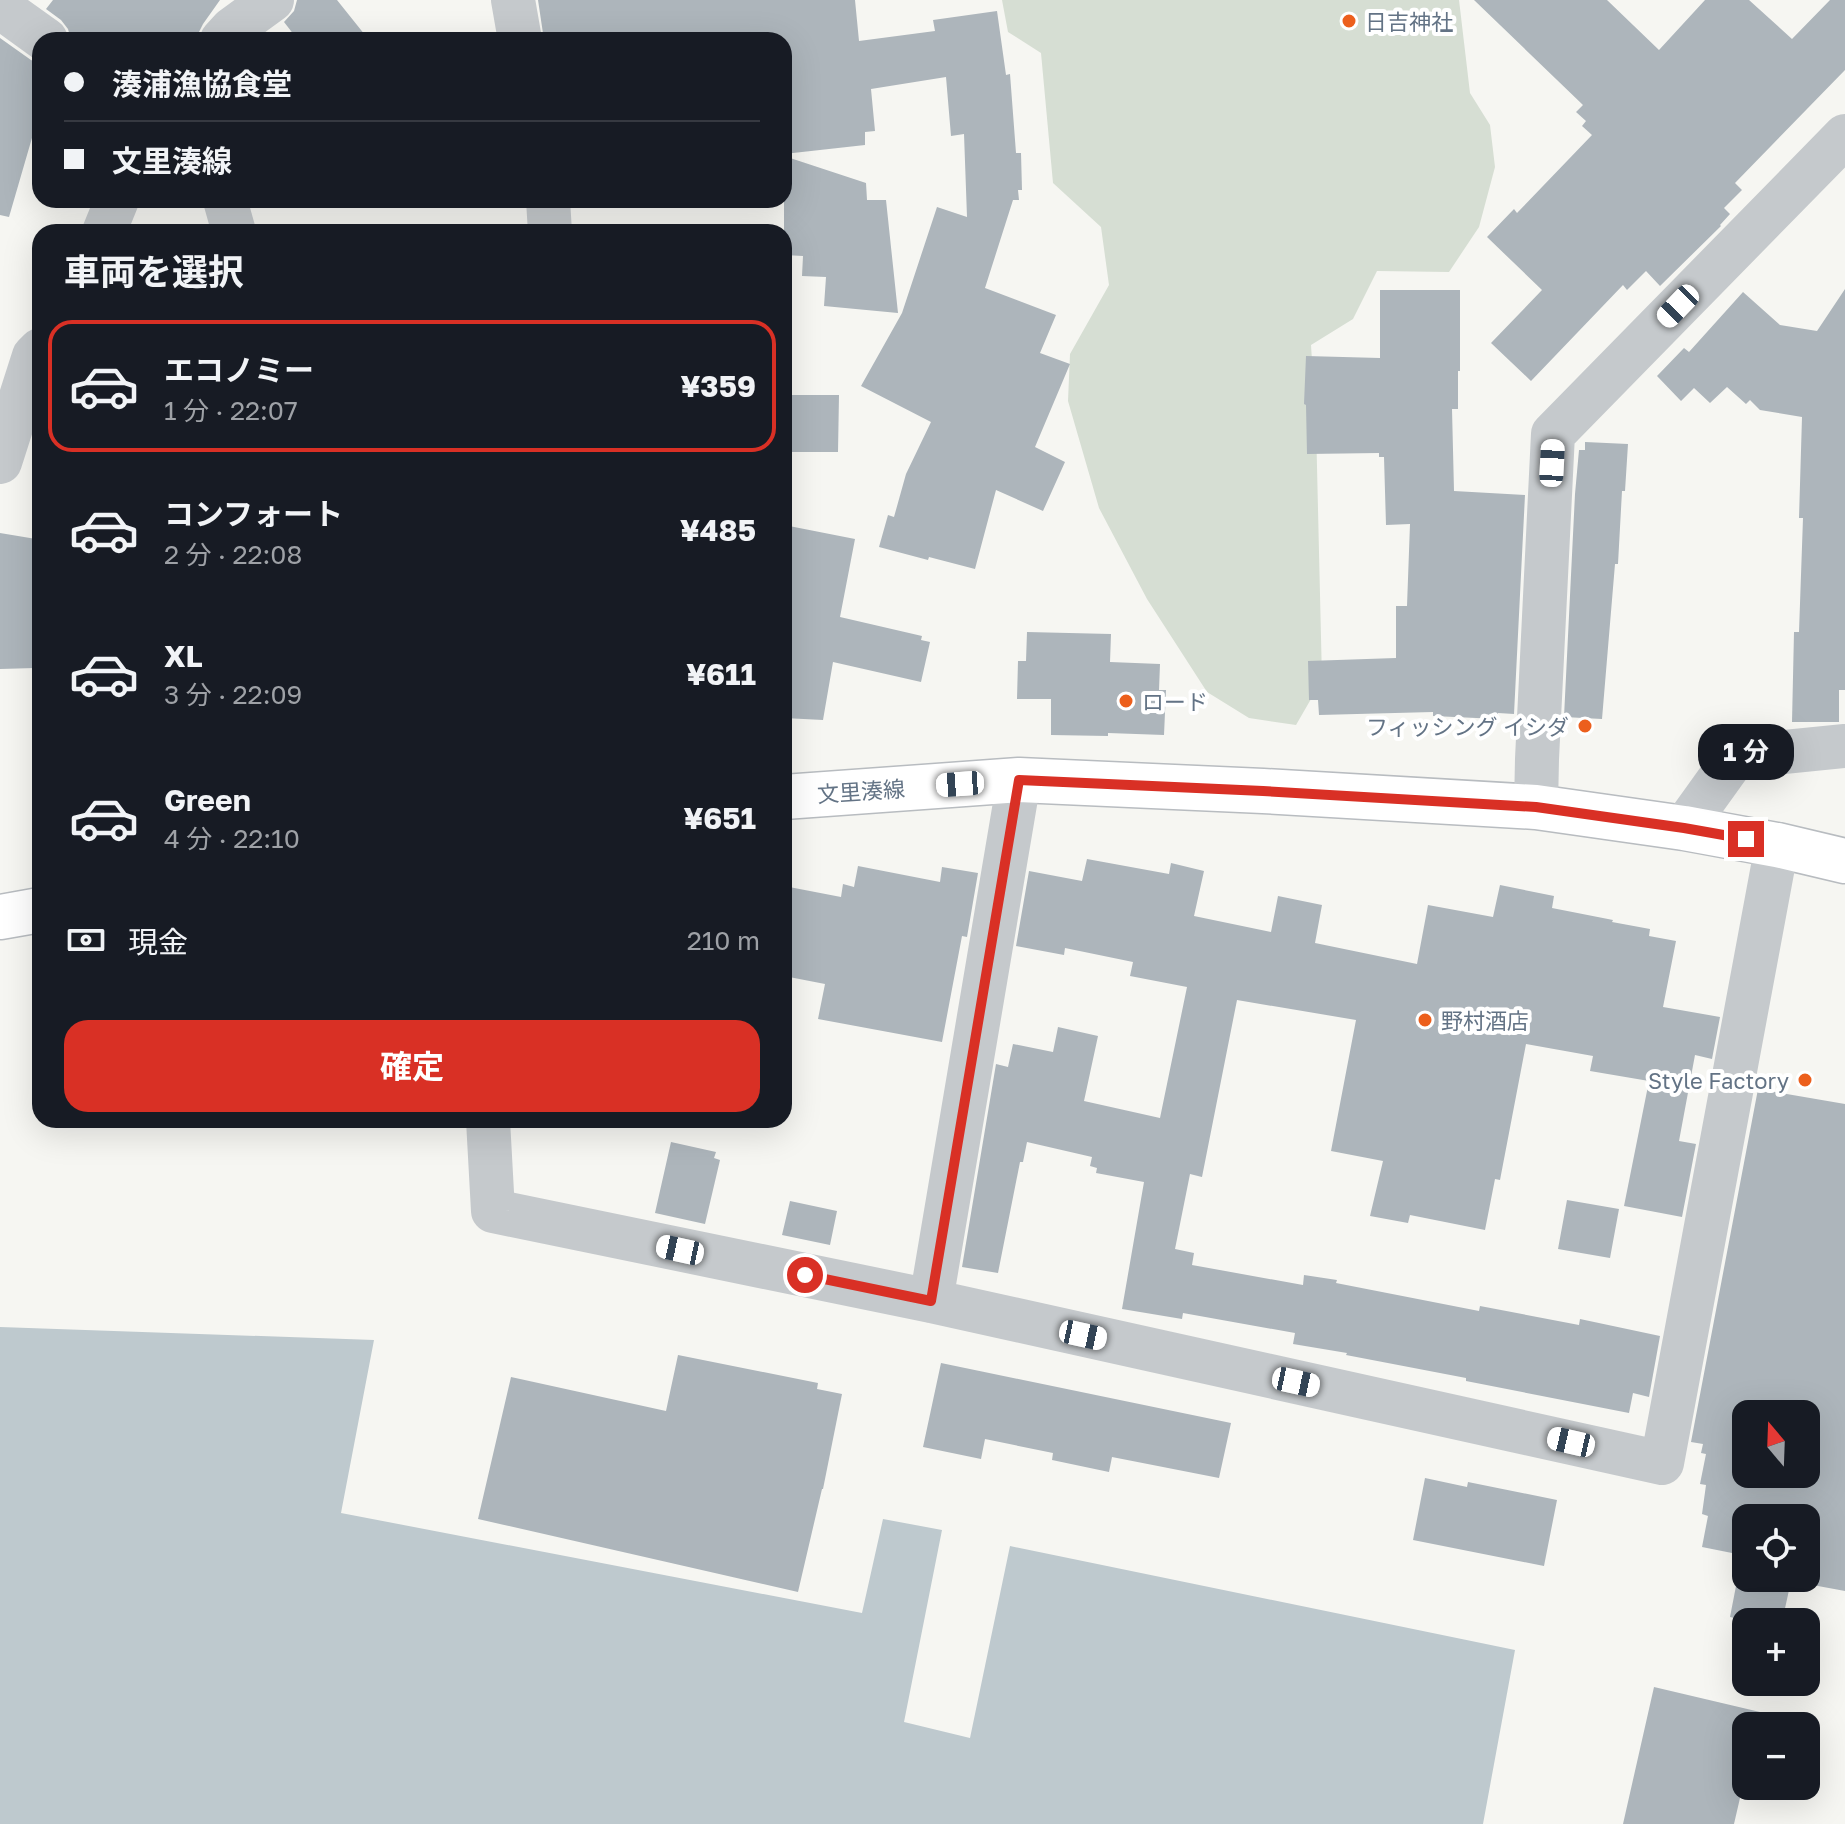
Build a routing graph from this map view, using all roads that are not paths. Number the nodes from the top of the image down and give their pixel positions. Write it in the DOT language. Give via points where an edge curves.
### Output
graph roads {
  1 [pos="272,0"];
  2 [pos="513,0"];
  3 [pos="0,7"];
  4 [pos="35,32"];
  5 [pos="229,32"];
  6 [pos="519,32"];
  7 [pos="1845,136"];
  8 [pos="32,362"];
  9 [pos="0,462"];
  10 [pos="1845,746"];
  11 [pos="1019,780"];
  12 [pos="792,796"];
  13 [pos="1536,807"];
  14 [pos="1684,828"];
  15 [pos="1777,845"];
  16 [pos="1845,861"];
  17 [pos="32,911"];
  18 [pos="0,917"];
  19 [pos="488,1128"];
  20 [pos="931,1301"];
  1 -- 5 [label="street"];
  2 -- 6 [label="street"];
  3 -- 4 [label="street"];
  7 -- 13 [label="street" via="1553,434"];
  8 -- 9 [label="street"];
  10 -- 14 [label="street" via="1735,757"];
  11 -- 12 [label="main road, 文里湊線"];
  11 -- 13 [label="main road, 文里湊線"];
  11 -- 20 [label="street"];
  13 -- 14 [label="main road, 文里湊線"];
  14 -- 15 [label="main road, 文里湊線"];
  15 -- 16 [label="main road, 文里湊線"];
  15 -- 20 [label="street" via="1662,1463"];
  17 -- 18 [label="main road"];
  19 -- 20 [label="street" via="493,1211"];
}
